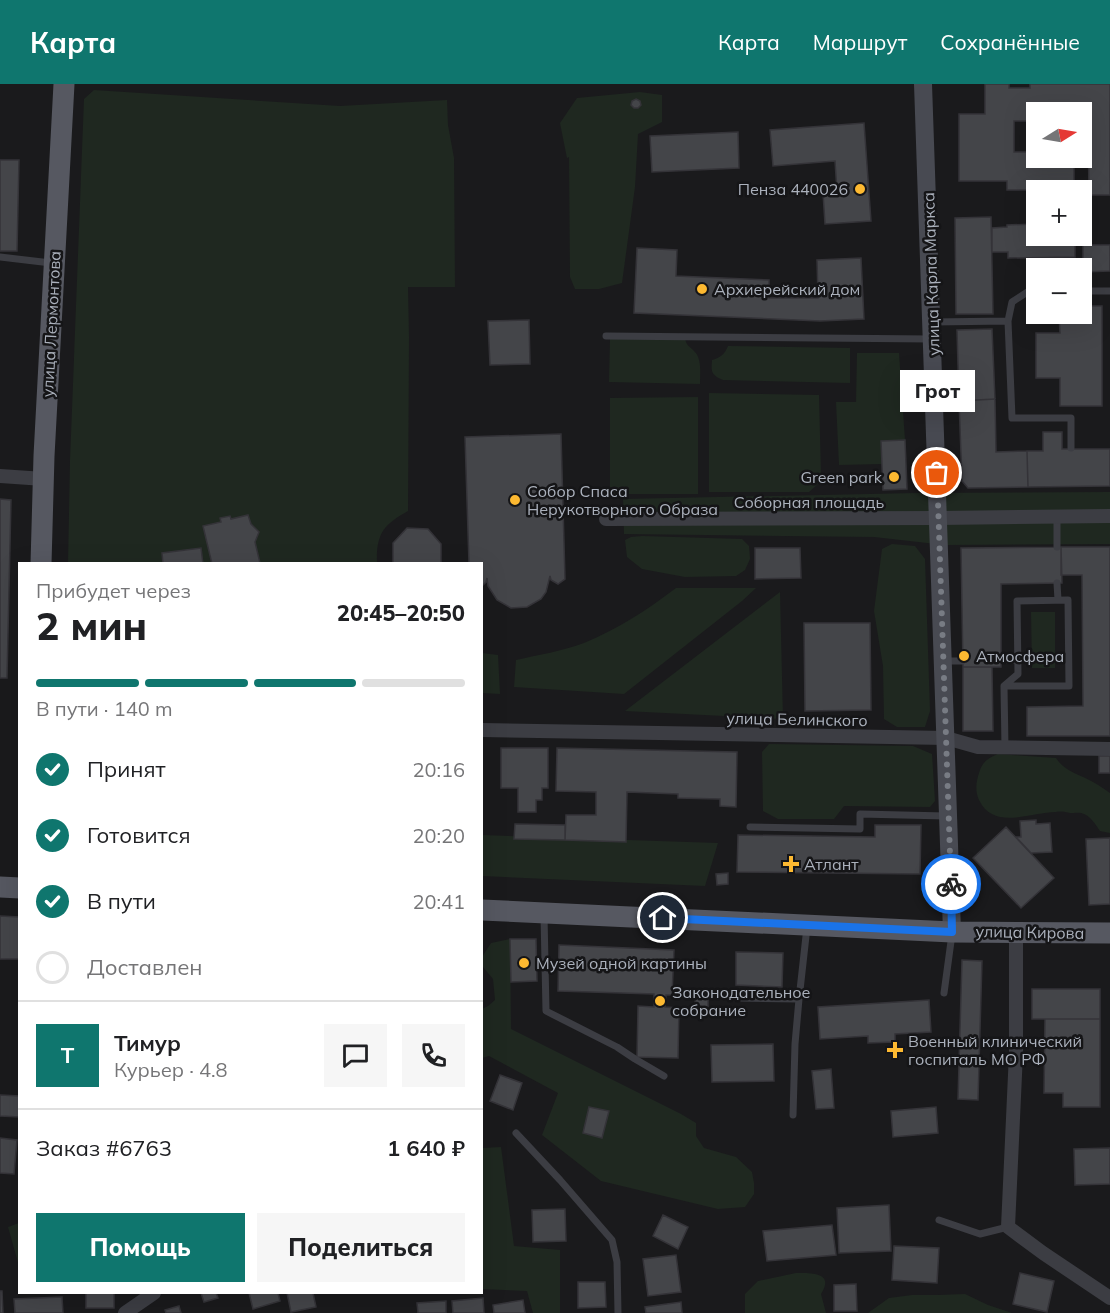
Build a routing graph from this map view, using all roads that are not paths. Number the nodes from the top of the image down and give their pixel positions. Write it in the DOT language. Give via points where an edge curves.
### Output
graph roads {
  1 [pos="64,84"];
  2 [pos="923,84"];
  3 [pos="0,257"];
  4 [pos="54,263"];
  5 [pos="1092,291"];
  6 [pos="1110,291"];
  7 [pos="1026,293"];
  8 [pos="1008,321"];
  9 [pos="933,331"];
  10 [pos="606,336"];
  11 [pos="1071,448"];
  12 [pos="0,476"];
  13 [pos="44,479"];
  14 [pos="1056,516"];
  15 [pos="1110,516"];
  16 [pos="939,518"];
  17 [pos="606,519"];
  18 [pos="1057,547"];
  19 [pos="41,562"];
  20 [pos="1057,583"];
  21 [pos="1058,600"];
  22 [pos="1002,660"];
  23 [pos="1017,660"];
  24 [pos="943,661"];
  25 [pos="962,661"];
  26 [pos="1004,686"];
  27 [pos="483,730"];
  28 [pos="946,738"];
  29 [pos="1005,748"];
  30 [pos="1110,749"];
  31 [pos="949,816"];
  32 [pos="750,826"];
  33 [pos="0,887"];
  34 [pos="18,888"];
  35 [pos="483,910"];
  36 [pos="544,913"];
  37 [pos="807,925"];
  38 [pos="952,932"];
  39 [pos="1016,932"];
  40 [pos="1110,933"];
  41 [pos="1110,941"];
  42 [pos="944,993"];
  43 [pos="739,998"];
  44 [pos="799,999"];
  45 [pos="664,1076"];
  46 [pos="793,1115"];
  47 [pos="516,1133"];
  48 [pos="939,1220"];
  49 [pos="1008,1227"];
  50 [pos="153,1294"];
  51 [pos="1110,1298"];
  52 [pos="125,1313"];
  53 [pos="618,1313"];
  1 -- 4 [label="main road, улица Лермонтова"];
  2 -- 9 [label="main road, улица Карла Маркса"];
  3 -- 4 [label="lane"];
  4 -- 13 [label="main road, улица Лермонтова"];
  5 -- 6 [label="lane"];
  7 -- 8 [label="lane" via="1012,302"];
  8 -- 9 [label="lane"];
  8 -- 11 [label="lane" via="1012,418 1071,418"];
  9 -- 10 [label="lane"];
  9 -- 16 [label="main road, улица Карла Маркса"];
  12 -- 13 [label="street"];
  13 -- 19 [label="main road, улица Лермонтова"];
  14 -- 15 [label="street, Соборная площадь"];
  14 -- 16 [label="street, Соборная площадь"];
  14 -- 18 [label="lane"];
  16 -- 17 [label="street, Соборная площадь"];
  16 -- 24 [label="main road, улица Карла Маркса"];
  20 -- 21 [label="lane"];
  21 -- 23 [label="lane" via="1017,601"];
  21 -- 26 [label="lane" via="1068,600 1069,686"];
  22 -- 23 [label="lane"];
  23 -- 26 [label="lane" via="1018,674"];
  24 -- 25 [label="lane"];
  24 -- 28 [label="main road, улица Карла Маркса"];
  26 -- 29 [label="lane"];
  27 -- 28 [label="street, улица Белинского"];
  28 -- 29 [label="street, улица Белинского" via="978,747"];
  28 -- 31 [label="main road, улица Карла Маркса"];
  29 -- 30 [label="street, улица Белинского"];
  31 -- 32 [label="lane" via="860,814 860,829"];
  31 -- 38 [label="main road, улица Карла Маркса"];
  33 -- 34 [label="main road"];
  35 -- 36 [label="main road, улица Кирова"];
  36 -- 37 [label="main road, улица Кирова"];
  36 -- 45 [label="lane" via="546,1011"];
  37 -- 38 [label="main road, улица Кирова"];
  37 -- 44 [label="lane"];
  38 -- 39 [label="main road, улица Кирова"];
  38 -- 42 [label="lane"];
  39 -- 40 [label="main road, улица Кирова"];
  39 -- 49 [label="street" via="1016,1053"];
  40 -- 41 [label="lane"];
  43 -- 44 [label="lane"];
  44 -- 46 [label="lane"];
  47 -- 53 [label="lane" via="612,1240 617,1262"];
  48 -- 49 [label="lane" via="980,1234"];
  49 -- 51 [label="street"];
  50 -- 52 [label="street"];
}
